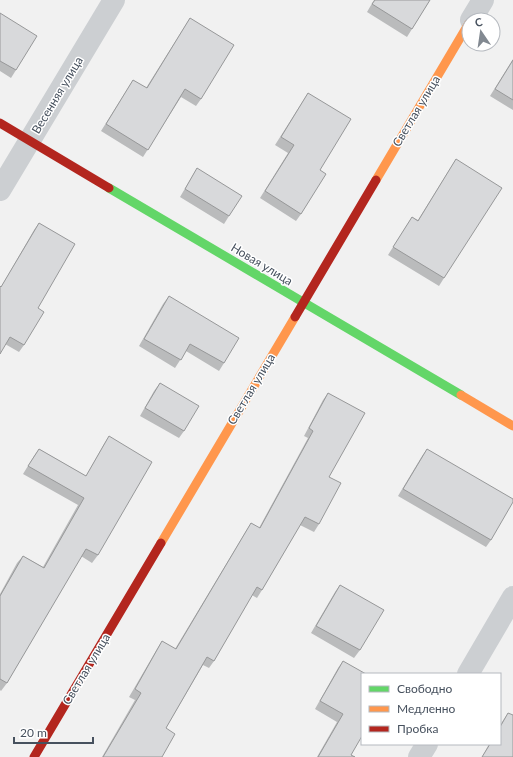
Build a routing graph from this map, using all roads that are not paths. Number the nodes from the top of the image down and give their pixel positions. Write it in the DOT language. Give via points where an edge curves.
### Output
graph roads {
  1 [pos="114,0"];
  2 [pos="483,0"];
  3 [pos="476,12"];
  4 [pos="461,36"];
  5 [pos="0,123"];
  6 [pos="30,141"];
  7 [pos="0,190"];
  8 [pos="302,302"];
  9 [pos="513,426"];
  10 [pos="513,598"];
  11 [pos="469,673"];
  12 [pos="426,745"];
  13 [pos="34,757"];
  14 [pos="420,757"];
  1 -- 6 [label="street, Весенняя улица"];
  2 -- 3 [label="street"];
  4 -- 8 [label="street, Светлая улица"];
  5 -- 6 [label="street, Новая улица"];
  6 -- 7 [label="street, Весенняя улица"];
  6 -- 8 [label="street, Новая улица"];
  8 -- 9 [label="street, Новая улица"];
  8 -- 13 [label="street, Светлая улица"];
  10 -- 11 [label="street"];
  12 -- 14 [label="street"];
}
